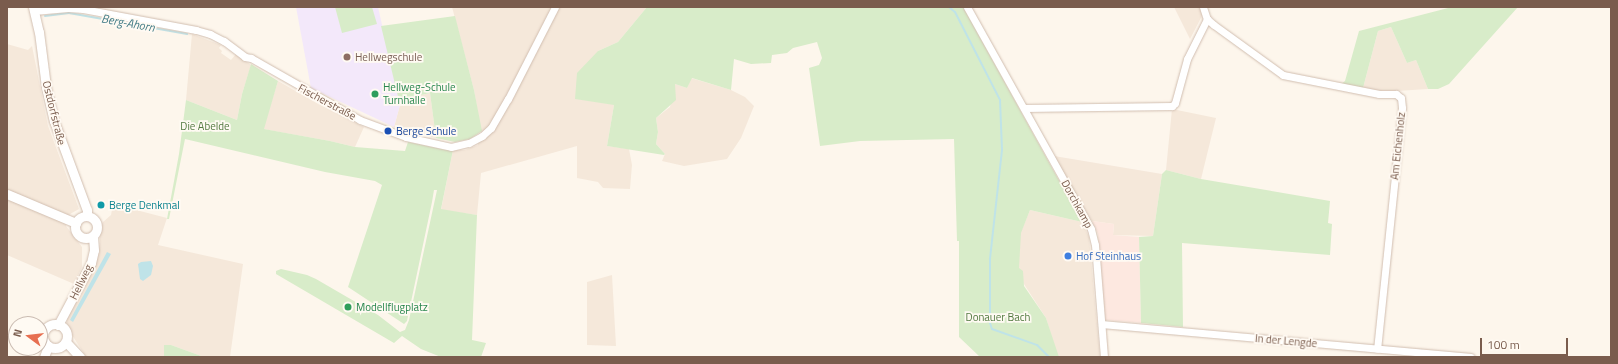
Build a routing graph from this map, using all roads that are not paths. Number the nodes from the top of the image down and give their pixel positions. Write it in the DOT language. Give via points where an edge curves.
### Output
graph roads {
  1 [pos="555,7"];
  2 [pos="967,7"];
  3 [pos="1203,7"];
  4 [pos="33,9"];
  5 [pos="1207,19"];
  6 [pos="1024,108"];
  7 [pos="7,194"];
  8 [pos="87,216"];
  9 [pos="76,223"];
  10 [pos="93,236"];
  11 [pos="1102,324"];
  12 [pos="58,325"];
  13 [pos="48,327"];
  14 [pos="66,342"];
  15 [pos="48,346"];
  16 [pos="1377,349"];
  17 [pos="80,357"];
  18 [pos="1104,357"];
  19 [pos="1471,357"];
  1 -- 4 [label="street, Fischerstraße" via="491,128 469,143 450,147 409,137 360,120 251,58 245,57 210,34 83,9"];
  2 -- 6 [label="street, Dorchkamp"];
  3 -- 5 [label="street"];
  4 -- 8 [label="street, Ostdorfstraße" via="54,121"];
  5 -- 6 [label="street" via="1187,59 1172,106"];
  5 -- 16 [label="street, Am Eichenholz" via="1283,75 1379,94 1396,94 1400,98 1402,108"];
  6 -- 11 [label="street, Dorchkamp" via="1094,236"];
  7 -- 9 [label="street"];
  8 -- 9 [label="street" via="80,218"];
  8 -- 10 [label="street" via="93,218 97,224 97,231"];
  9 -- 10 [label="street" via="76,230 80,236"];
  10 -- 12 [label="street, Hellweg" via="94,250 91,263"];
  11 -- 16 [label="street, In der Lengde"];
  11 -- 18 [label="street, Dorchkamp"];
  12 -- 13 [label="street"];
  12 -- 14 [label="street" via="66,332"];
  14 -- 15 [label="street" via="59,347"];
  14 -- 17 [label="street"];
  16 -- 19 [label="street, In der Lengde"];
}
